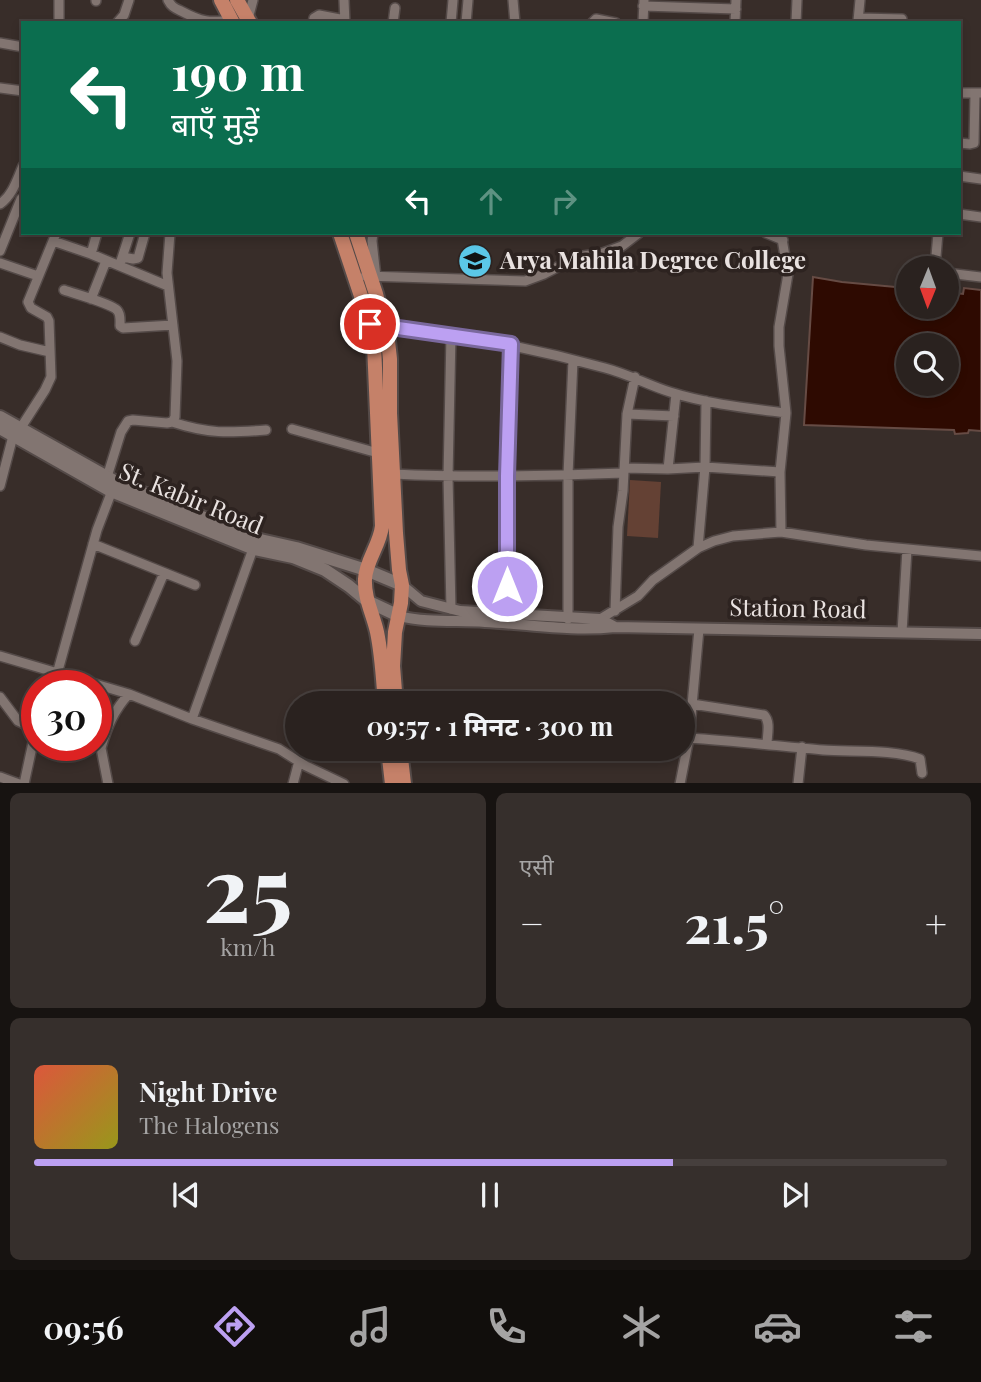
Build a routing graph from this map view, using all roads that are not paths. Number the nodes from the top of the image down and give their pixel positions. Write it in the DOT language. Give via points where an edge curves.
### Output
graph roads {
  1 [pos="59,0"];
  2 [pos="129,0"];
  3 [pos="168,0"];
  4 [pos="220,0"];
  5 [pos="237,0"];
  6 [pos="253,0"];
  7 [pos="344,0"];
  8 [pos="453,0"];
  9 [pos="468,0"];
  10 [pos="513,0"];
  11 [pos="797,0"];
  12 [pos="860,0"];
  13 [pos="644,3"];
  14 [pos="736,5"];
  15 [pos="395,8"];
  16 [pos="902,19"];
  17 [pos="858,20"];
  18 [pos="59,21"];
  19 [pos="119,21"];
  20 [pos="201,21"];
  21 [pos="233,21"];
  22 [pos="234,21"];
  23 [pos="235,21"];
  24 [pos="313,21"];
  25 [pos="345,21"];
  26 [pos="393,21"];
  27 [pos="451,21"];
  28 [pos="466,21"];
  29 [pos="515,21"];
  30 [pos="643,21"];
  31 [pos="796,21"];
  32 [pos="0,43"];
  33 [pos="21,47"];
  34 [pos="0,88"];
  35 [pos="21,91"];
  36 [pos="978,93"];
  37 [pos="978,127"];
  38 [pos="961,144"];
  39 [pos="21,170"];
  40 [pos="961,176"];
  41 [pos="981,179"];
  42 [pos="9,195"];
  43 [pos="21,200"];
  44 [pos="21,202"];
  45 [pos="0,204"];
  46 [pos="961,214"];
  47 [pos="981,217"];
  48 [pos="96,235"];
  49 [pos="129,235"];
  50 [pos="144,235"];
  51 [pos="170,235"];
  52 [pos="341,235"];
  53 [pos="356,235"];
  54 [pos="373,235"];
  55 [pos="636,235"];
  56 [pos="938,235"];
  57 [pos="782,236"];
  58 [pos="54,237"];
  59 [pos="0,251"];
  60 [pos="91,254"];
  61 [pos="936,256"];
  62 [pos="106,261"];
  63 [pos="0,262"];
  64 [pos="121,262"];
  65 [pos="959,274"];
  66 [pos="354,275"];
  67 [pos="38,276"];
  68 [pos="373,276"];
  69 [pos="981,277"];
  70 [pos="169,286"];
  71 [pos="64,290"];
  72 [pos="91,299"];
  73 [pos="173,325"];
  74 [pos="377,325"];
  75 [pos="450,334"];
  76 [pos="0,337"];
  77 [pos="511,344"];
  78 [pos="50,352"];
  79 [pos="573,360"];
  80 [pos="635,377"];
  81 [pos="676,394"];
  82 [pos="706,401"];
  83 [pos="786,413"];
  84 [pos="627,414"];
  85 [pos="0,416"];
  86 [pos="674,416"];
  87 [pos="172,422"];
  88 [pos="0,428"];
  89 [pos="292,429"];
  90 [pos="265,430"];
  91 [pos="16,432"];
  92 [pos="378,453"];
  93 [pos="705,467"];
  94 [pos="668,469"];
  95 [pos="624,471"];
  96 [pos="780,472"];
  97 [pos="394,474"];
  98 [pos="568,475"];
  99 [pos="507,476"];
  100 [pos="448,477"];
  101 [pos="111,484"];
  102 [pos="0,486"];
  103 [pos="781,532"];
  104 [pos="93,544"];
  105 [pos="255,544"];
  106 [pos="698,548"];
  107 [pos="907,548"];
  108 [pos="981,556"];
  109 [pos="366,570"];
  110 [pos="164,573"];
  111 [pos="195,585"];
  112 [pos="402,585"];
  113 [pos="367,601"];
  114 [pos="451,609"];
  115 [pos="615,611"];
  116 [pos="507,614"];
  117 [pos="399,616"];
  118 [pos="568,619"];
  119 [pos="599,624"];
  120 [pos="699,629"];
  121 [pos="902,632"];
  122 [pos="981,634"];
  123 [pos="135,640"];
  124 [pos="0,656"];
  125 [pos="44,670"];
  126 [pos="54,670"];
  127 [pos="112,689"];
  128 [pos="383,691"];
  129 [pos="395,691"];
  130 [pos="693,691"];
  131 [pos="129,694"];
  132 [pos="0,697"];
  133 [pos="695,704"];
  134 [pos="112,716"];
  135 [pos="192,719"];
  136 [pos="21,722"];
  137 [pos="695,738"];
  138 [pos="766,744"];
  139 [pos="802,747"];
  140 [pos="285,753"];
  141 [pos="27,761"];
  142 [pos="101,761"];
  143 [pos="299,761"];
  144 [pos="389,761"];
  145 [pos="401,761"];
  146 [pos="684,761"];
  147 [pos="922,773"];
  148 [pos="0,777"];
  149 [pos="326,780"];
  150 [pos="21,783"];
  151 [pos="108,783"];
  152 [pos="293,783"];
  153 [pos="344,783"];
  154 [pos="392,783"];
  155 [pos="404,783"];
  156 [pos="680,783"];
  157 [pos="797,783"];
  1 -- 18 [label="street"];
  2 -- 19 [label="street"];
  3 -- 20 [label="street"];
  4 -- 21 [label="main road"];
  5 -- 22 [label="main road"];
  6 -- 23 [label="street"];
  7 -- 25 [label="street"];
  8 -- 27 [label="street"];
  9 -- 28 [label="street"];
  10 -- 29 [label="street"];
  11 -- 31 [label="street"];
  12 -- 17 [label="street"];
  13 -- 14 [label="street"];
  13 -- 30 [label="street"];
  15 -- 26 [label="street"];
  16 -- 17 [label="street"];
  24 -- 25 [label="street" via="319,15"];
  32 -- 33 [label="street"];
  34 -- 35 [label="street"];
  36 -- 37 [label="street"];
  37 -- 38 [label="street" via="974,143"];
  39 -- 42 [label="street"];
  40 -- 41 [label="street"];
  42 -- 43 [label="street"];
  42 -- 45 [label="street"];
  44 -- 59 [label="street"];
  46 -- 47 [label="street"];
  48 -- 60 [label="street"];
  49 -- 64 [label="street"];
  50 -- 64 [label="street" via="138,258"];
  51 -- 70 [label="street"];
  52 -- 66 [label="main road"];
  53 -- 68 [label="main road"];
  54 -- 68 [label="street"];
  55 -- 68 [label="street" via="622,246 577,257 525,281"];
  56 -- 61 [label="street"];
  57 -- 83 [label="street" via="788,274 779,346"];
  58 -- 60 [label="street"];
  58 -- 67 [label="street"];
  60 -- 62 [label="street"];
  62 -- 64 [label="street"];
  62 -- 72 [label="street"];
  63 -- 67 [label="street"];
  64 -- 70 [label="street"];
  65 -- 69 [label="street"];
  66 -- 68 [label="street"];
  66 -- 74 [label="main road"];
  67 -- 78 [label="street" via="28,305 47,317"];
  68 -- 74 [label="main road"];
  70 -- 73 [label="street"];
  71 -- 72 [label="street"];
  72 -- 73 [label="street" via="117,310 123,328"];
  73 -- 87 [label="street" via="177,361"];
  74 -- 75 [label="street"];
  74 -- 92 [label="main road"];
  74 -- 97 [label="main road" via="390,359"];
  75 -- 77 [label="street"];
  75 -- 100 [label="street"];
  76 -- 78 [label="street"];
  77 -- 79 [label="street"];
  77 -- 99 [label="street"];
  78 -- 91 [label="street" via="50,382"];
  79 -- 80 [label="street"];
  79 -- 98 [label="street"];
  80 -- 81 [label="street"];
  80 -- 84 [label="street"];
  81 -- 82 [label="street"];
  81 -- 86 [label="street"];
  82 -- 83 [label="street"];
  82 -- 93 [label="street"];
  83 -- 96 [label="street"];
  84 -- 86 [label="street"];
  84 -- 95 [label="street"];
  85 -- 91 [label="main road, St. Kabir Road"];
  86 -- 94 [label="street"];
  87 -- 90 [label="street" via="212,432"];
  87 -- 101 [label="street" via="128,421 121,432"];
  88 -- 91 [label="main road, St. Kabir Road"];
  89 -- 92 [label="street"];
  91 -- 101 [label="main road, St. Kabir Road"];
  91 -- 102 [label="street"];
  92 -- 109 [label="main road" via="382,526"];
  93 -- 94 [label="street"];
  93 -- 96 [label="street"];
  93 -- 106 [label="street"];
  94 -- 95 [label="street"];
  95 -- 98 [label="street"];
  95 -- 115 [label="street"];
  96 -- 103 [label="street"];
  97 -- 100 [label="street"];
  97 -- 112 [label="main road"];
  98 -- 99 [label="street"];
  98 -- 118 [label="street"];
  99 -- 100 [label="street"];
  99 -- 116 [label="street"];
  100 -- 114 [label="street"];
  101 -- 104 [label="street"];
  101 -- 105 [label="main road, St. Kabir Road"];
  103 -- 106 [label="street" via="733,536"];
  103 -- 107 [label="street"];
  104 -- 110 [label="street"];
  104 -- 126 [label="street"];
  105 -- 109 [label="main road, St. Kabir Road" via="296,548"];
  105 -- 113 [label="main road, St. Kabir Road" via="325,570"];
  105 -- 135 [label="street"];
  106 -- 115 [label="street"];
  107 -- 108 [label="street"];
  107 -- 121 [label="street"];
  109 -- 112 [label="main road, St. Kabir Road"];
  109 -- 113 [label="main road"];
  110 -- 111 [label="street"];
  110 -- 123 [label="street"];
  112 -- 114 [label="street, Station Road" via="421,601"];
  112 -- 117 [label="main road"];
  113 -- 117 [label="main road, St. Kabir Road"];
  113 -- 128 [label="main road" via="380,648"];
  114 -- 116 [label="street, Station Road"];
  115 -- 119 [label="street"];
  116 -- 118 [label="street, Station Road"];
  117 -- 119 [label="street, Station Road" via="567,628"];
  117 -- 129 [label="main road"];
  118 -- 119 [label="street, Station Road"];
  119 -- 120 [label="street, Station Road"];
  120 -- 121 [label="street, Station Road"];
  120 -- 130 [label="street"];
  121 -- 122 [label="street, Station Road"];
  124 -- 125 [label="street"];
  127 -- 131 [label="street"];
  131 -- 134 [label="street"];
  131 -- 135 [label="street"];
  132 -- 136 [label="street"];
  133 -- 138 [label="street" via="764,715 768,722"];
  135 -- 140 [label="street"];
  137 -- 138 [label="street"];
  138 -- 139 [label="street"];
  139 -- 147 [label="street" via="917,757"];
  139 -- 157 [label="street"];
  141 -- 150 [label="street"];
  142 -- 151 [label="street"];
  143 -- 149 [label="street"];
  143 -- 152 [label="street"];
  144 -- 154 [label="main road"];
  145 -- 155 [label="main road"];
  146 -- 156 [label="street"];
  148 -- 150 [label="street"];
  149 -- 153 [label="street"];
}
